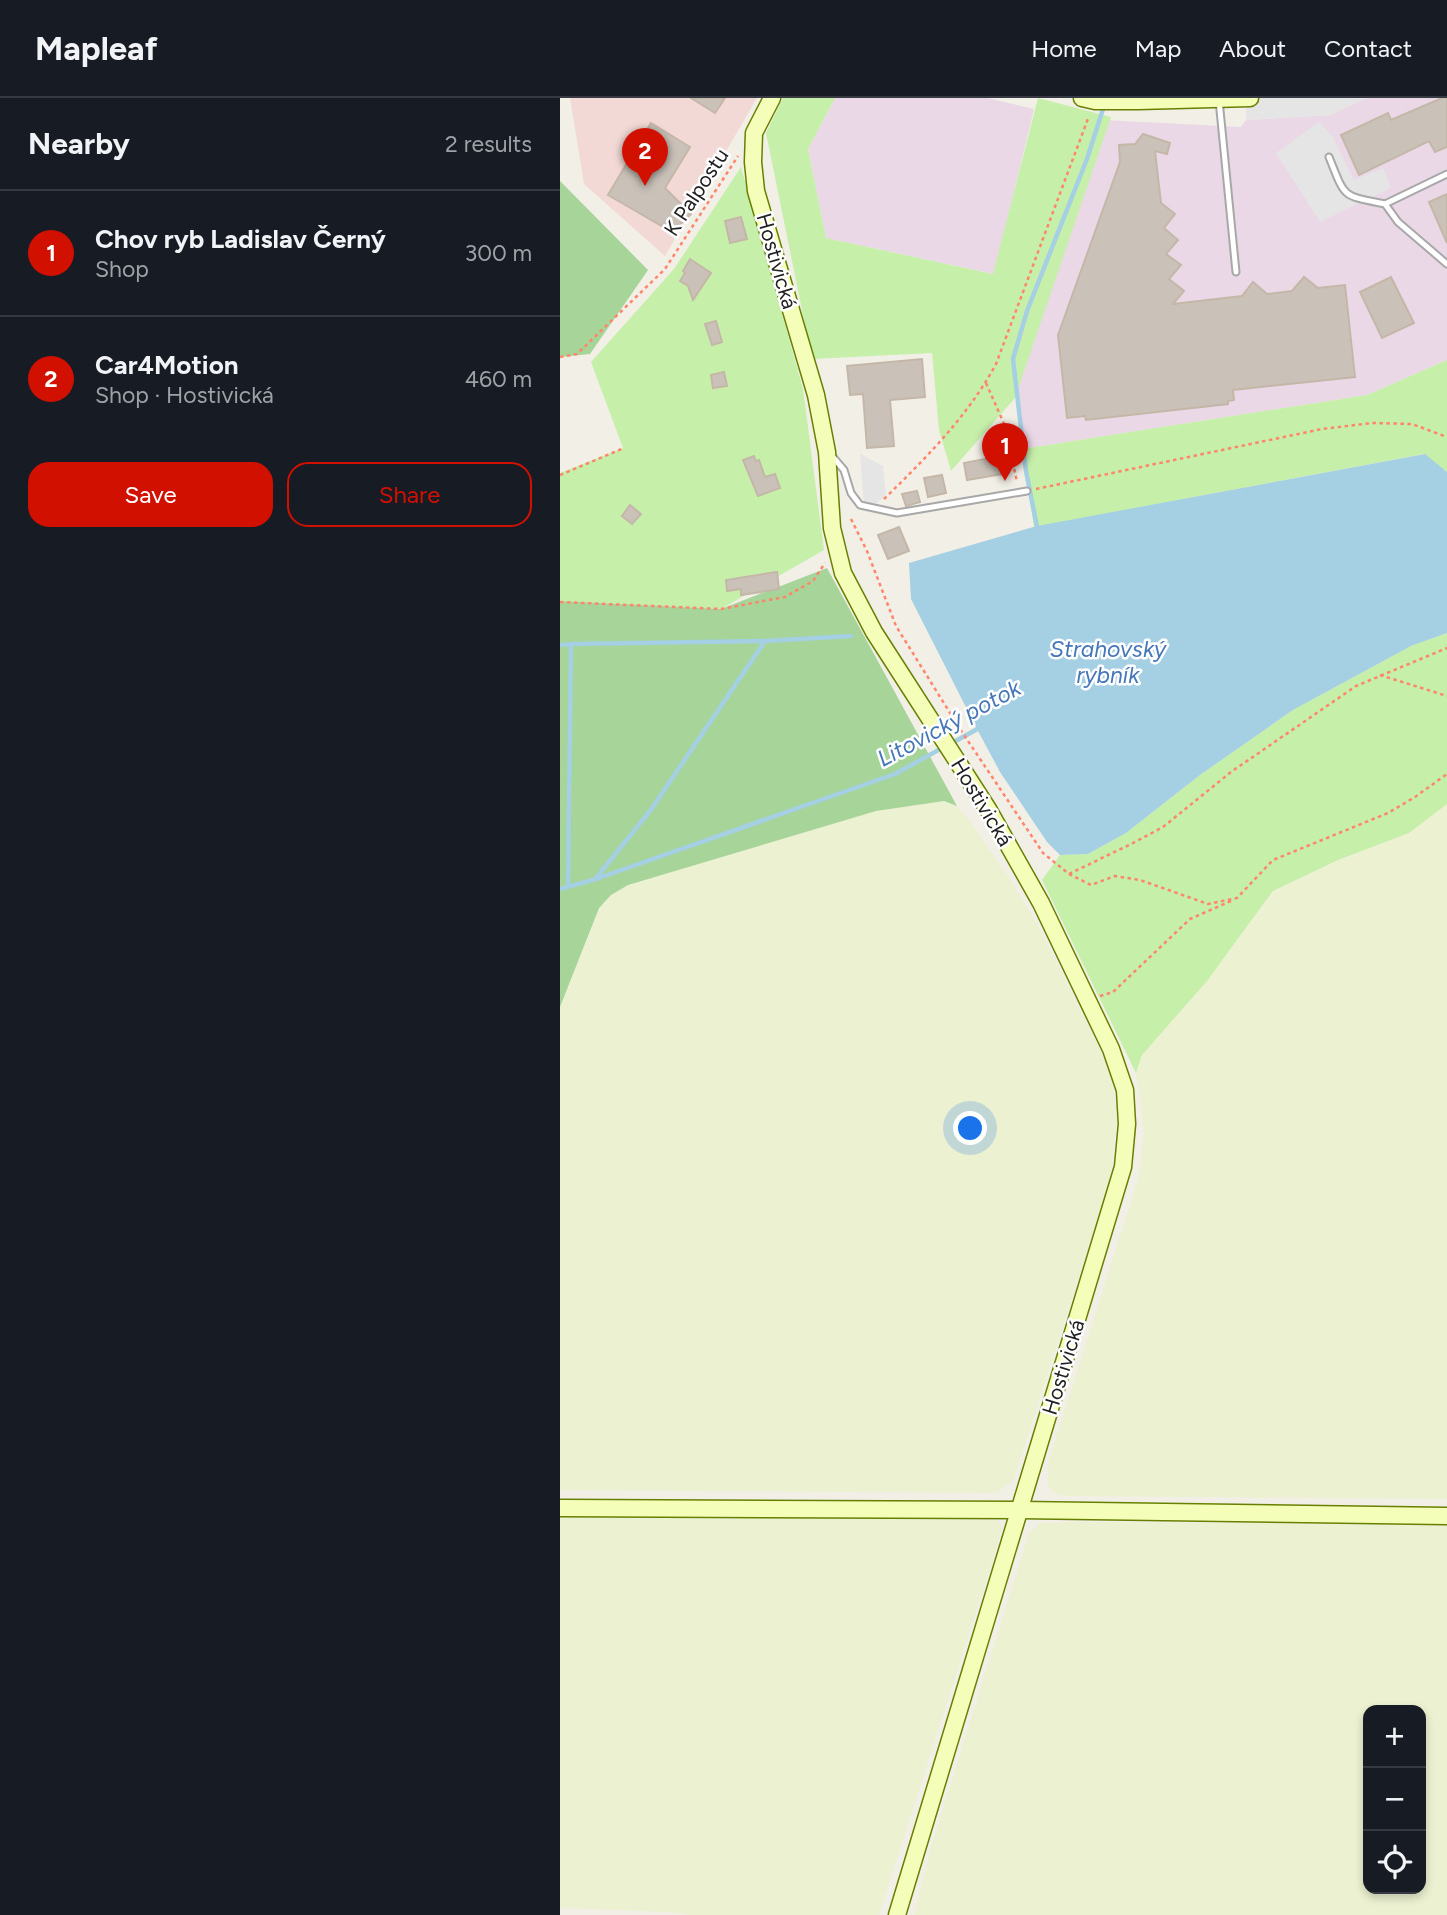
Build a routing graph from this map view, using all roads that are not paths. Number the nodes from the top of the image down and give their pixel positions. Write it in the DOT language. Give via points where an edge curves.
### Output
graph roads {
  1 [pos="772,98"];
  2 [pos="1250,98"];
  3 [pos="1089,99"];
  4 [pos="1219,100"];
  5 [pos="1329,157"];
  6 [pos="1447,174"];
  7 [pos="1385,204"];
  8 [pos="1447,264"];
  9 [pos="1236,272"];
  10 [pos="827,452"];
  11 [pos="1027,491"];
  12 [pos="560,1508"];
  13 [pos="1020,1510"];
  14 [pos="1447,1516"];
  15 [pos="897,1915"];
  1 -- 10 [label="street, Hostivická" via="754,133 757,191 816,395"];
  2 -- 4 [label="street"];
  3 -- 4 [label="street"];
  4 -- 9 [label="lane"];
  5 -- 7 [label="lane" via="1343,191"];
  6 -- 7 [label="lane"];
  7 -- 8 [label="lane" via="1398,222"];
  10 -- 11 [label="lane" via="844,470 850,493 860,505 897,513"];
  10 -- 13 [label="street, Hostivická" via="832,528 843,573 874,632 988,809 1041,903 1111,1049 1125,1090 1123,1167"];
  12 -- 13 [label="street"];
  13 -- 14 [label="street"];
  13 -- 15 [label="street, Hostivická"];
}
